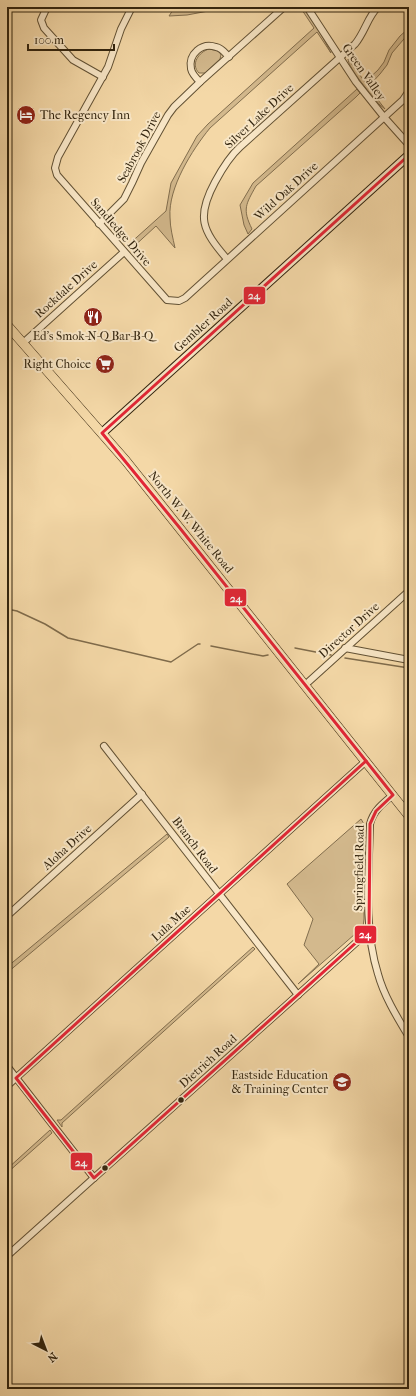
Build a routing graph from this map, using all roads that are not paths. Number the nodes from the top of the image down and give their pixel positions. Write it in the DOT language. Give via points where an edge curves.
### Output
graph roads {
  1 [pos="47,7"];
  2 [pos="132,7"];
  3 [pos="284,7"];
  4 [pos="308,7"];
  5 [pos="378,7"];
  6 [pos="228,57"];
  7 [pos="340,57"];
  8 [pos="102,77"];
  9 [pos="200,82"];
  10 [pos="409,91"];
  11 [pos="384,117"];
  12 [pos="409,145"];
  13 [pos="409,155"];
  14 [pos="99,224"];
  15 [pos="124,252"];
  16 [pos="227,259"];
  17 [pos="174,301"];
  18 [pos="7,325"];
  19 [pos="23,343"];
  20 [pos="102,433"];
  21 [pos="409,591"];
  22 [pos="345,648"];
  23 [pos="409,660"];
  24 [pos="305,685"];
  25 [pos="104,746"];
  26 [pos="366,761"];
  27 [pos="142,794"];
  28 [pos="393,795"];
  29 [pos="409,816"];
  30 [pos="219,895"];
  31 [pos="7,916"];
  32 [pos="369,931"];
  33 [pos="298,995"];
  34 [pos="409,1037"];
  35 [pos="7,1066"];
  36 [pos="16,1078"];
  37 [pos="7,1086"];
  38 [pos="94,1178"];
  39 [pos="7,1256"];
  1 -- 8 [label="street" via="41,20 44,28 73,60"];
  2 -- 8 [label="street"];
  3 -- 6 [label="street, Seabrook Drive"];
  4 -- 7 [label="street, Green Valley"];
  5 -- 7 [label="street, Silver Lake Drive" via="360,38"];
  6 -- 9 [label="street, Seabrook Drive"];
  6 -- 9 [label="street" via="216,46 204,46 197,50 190,65 192,73"];
  7 -- 11 [label="street, Green Valley"];
  7 -- 16 [label="street, Silver Lake Drive" via="236,151 223,168 208,195 204,217 211,240"];
  8 -- 14 [label="street, Sandledge Drive" via="55,164 57,175"];
  9 -- 14 [label="street, Seabrook Drive" via="168,115 141,162 124,199"];
  10 -- 11 [label="street, Wild Oak Drive"];
  11 -- 12 [label="street, Green Valley"];
  11 -- 16 [label="street, Wild Oak Drive"];
  13 -- 20 [label="main road, Gembler Road"];
  14 -- 15 [label="street, Sandledge Drive"];
  15 -- 17 [label="street, Sandledge Drive" via="167,300"];
  15 -- 19 [label="street, Rockdale Drive"];
  16 -- 17 [label="street, Wild Oak Drive" via="184,298"];
  18 -- 19 [label="main road, North W. W. White Road"];
  19 -- 20 [label="main road, North W. W. White Road"];
  20 -- 24 [label="main road, North W. W. White Road"];
  21 -- 22 [label="street, Director Drive"];
  22 -- 23 [label="street"];
  22 -- 24 [label="street, Director Drive"];
  24 -- 26 [label="main road, North W. W. White Road"];
  25 -- 27 [label="street, Branch Road"];
  26 -- 28 [label="main road, North W. W. White Road"];
  26 -- 30 [label="street, Lula Mae"];
  27 -- 30 [label="street, Branch Road"];
  27 -- 31 [label="street, Aloha Drive"];
  28 -- 29 [label="main road, North W. W. White Road"];
  28 -- 32 [label="street, Springfield Road" via="376,810 370,824"];
  30 -- 33 [label="street, Branch Road"];
  30 -- 36 [label="street, Lula Mae"];
  32 -- 33 [label="street, Dietrich Road"];
  32 -- 34 [label="street, Springfield Road" via="377,974 387,999"];
  33 -- 38 [label="street, Dietrich Road"];
  35 -- 36 [label="street"];
  36 -- 37 [label="street, Lula Mae"];
  36 -- 38 [label="street"];
  38 -- 39 [label="street, Dietrich Road"];
}
